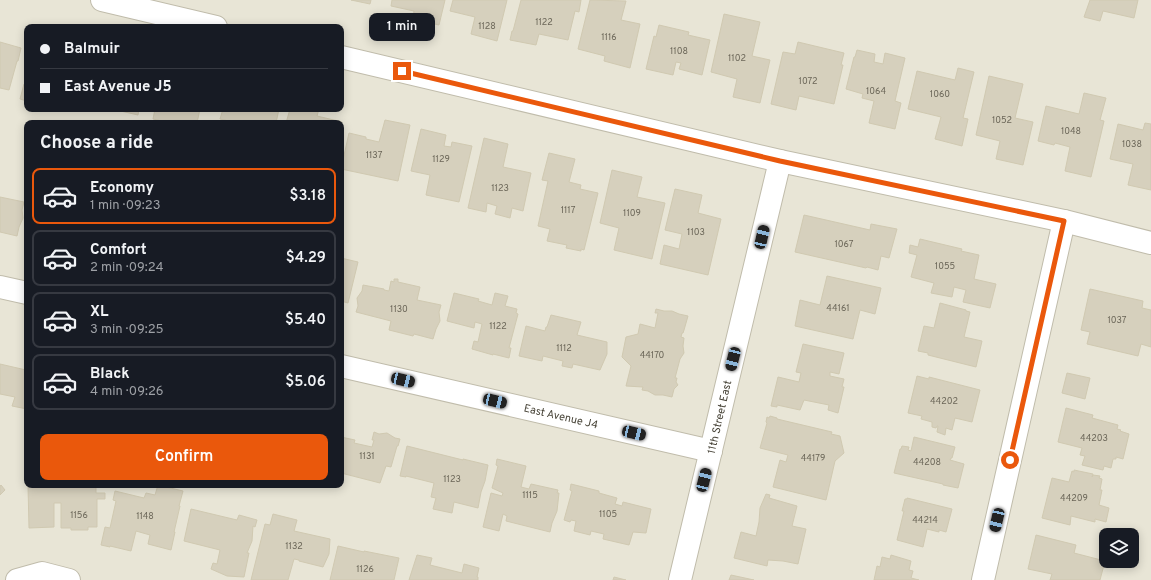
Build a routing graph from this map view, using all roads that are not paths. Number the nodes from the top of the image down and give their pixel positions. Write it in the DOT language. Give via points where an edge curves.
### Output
graph roads {
  1 [pos="102,0"];
  2 [pos="203,24"];
  3 [pos="344,58"];
  4 [pos="780,161"];
  5 [pos="1064,221"];
  6 [pos="1151,243"];
  7 [pos="0,287"];
  8 [pos="24,292"];
  9 [pos="344,367"];
  10 [pos="711,451"];
  11 [pos="17,580"];
  12 [pos="70,580"];
  13 [pos="680,580"];
  14 [pos="983,580"];
  1 -- 2 [label="street"];
  3 -- 4 [label="street"];
  4 -- 5 [label="street"];
  4 -- 10 [label="street, 11th Street East"];
  5 -- 6 [label="street"];
  5 -- 14 [label="street"];
  7 -- 8 [label="street"];
  9 -- 10 [label="street, East Avenue J4"];
  10 -- 13 [label="street, 11th Street East"];
  11 -- 12 [label="street" via="42,573"];
}
